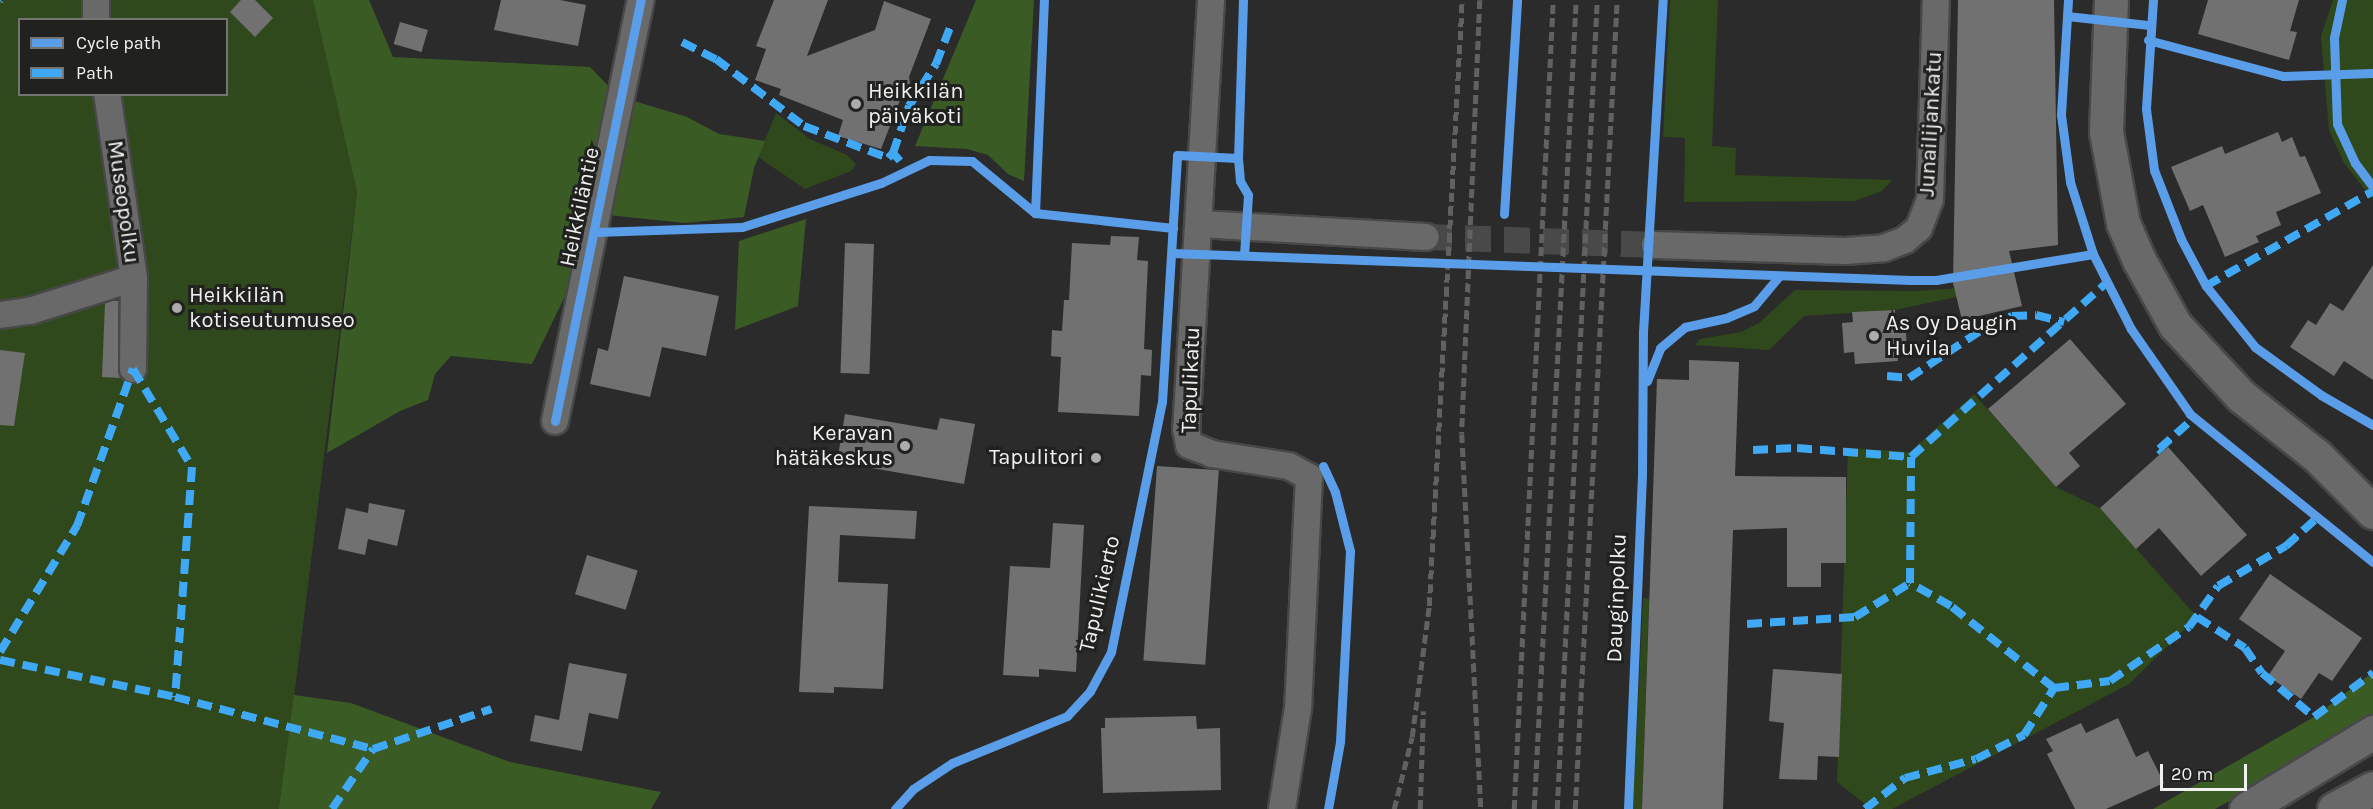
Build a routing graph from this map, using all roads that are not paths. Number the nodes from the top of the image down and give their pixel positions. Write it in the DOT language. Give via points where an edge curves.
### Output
graph roads {
  1 [pos="96,0"];
  2 [pos="641,0"];
  3 [pos="1211,0"];
  4 [pos="1936,0"];
  5 [pos="2111,0"];
  6 [pos="96,18"];
  7 [pos="107,96"];
  8 [pos="1200,225"];
  9 [pos="1426,237"];
  10 [pos="1655,246"];
  11 [pos="134,278"];
  12 [pos="0,315"];
  13 [pos="133,369"];
  14 [pos="555,421"];
  15 [pos="2317,456"];
  16 [pos="2373,482"];
  17 [pos="2373,512"];
  18 [pos="2373,732"];
  19 [pos="2373,788"];
  20 [pos="1282,809"];
  21 [pos="2246,809"];
  22 [pos="2334,809"];
  1 -- 6 [label="street"];
  2 -- 14 [label="street, Heikkiläntie"];
  3 -- 8 [label="street, Tapulikatu"];
  4 -- 10 [label="street, Junailijankatu" via="1930,200 1919,228 1905,240 1884,248 1845,251"];
  5 -- 15 [label="street" via="2106,132 2123,223 2139,260 2175,325 2241,396"];
  7 -- 11 [label="street, Museopolku"];
  8 -- 9 [label="street"];
  8 -- 20 [label="street, Tapulikatu" via="1187,405 1189,445 1212,454 1289,466 1308,477 1298,708"];
  11 -- 12 [label="street, Museopolku" via="30,311"];
  11 -- 13 [label="street"];
  15 -- 16 [label="street"];
  15 -- 17 [label="street"];
  18 -- 21 [label="street"];
  19 -- 22 [label="street"];
}
